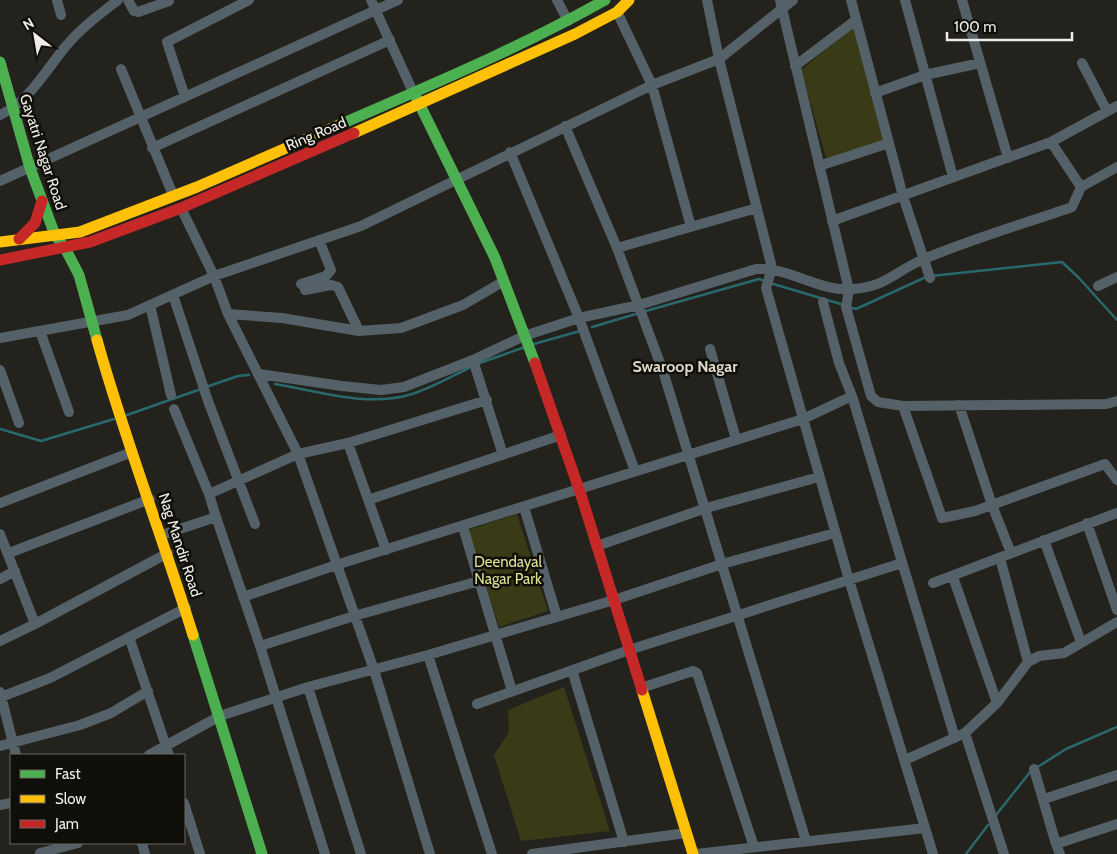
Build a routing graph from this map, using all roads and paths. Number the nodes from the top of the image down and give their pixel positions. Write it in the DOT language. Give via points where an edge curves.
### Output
graph roads {
  1 [pos="57,0"];
  2 [pos="118,0"];
  3 [pos="128,0"];
  4 [pos="249,0"];
  5 [pos="372,0"];
  6 [pos="398,0"];
  7 [pos="557,0"];
  8 [pos="606,0"];
  9 [pos="629,0"];
  10 [pos="707,0"];
  11 [pos="793,0"];
  12 [pos="851,0"];
  13 [pos="905,0"];
  14 [pos="962,0"];
  15 [pos="169,1"];
  16 [pos="781,4"];
  17 [pos="376,10"];
  18 [pos="617,12"];
  19 [pos="61,15"];
  20 [pos="856,20"];
  21 [pos="568,21"];
  22 [pos="390,40"];
  23 [pos="719,59"];
  24 [pos="0,62"];
  25 [pos="980,63"];
  26 [pos="1082,63"];
  27 [pos="795,66"];
  28 [pos="121,69"];
  29 [pos="925,75"];
  30 [pos="652,85"];
  31 [pos="413,92"];
  32 [pos="875,93"];
  33 [pos="185,97"];
  34 [pos="419,105"];
  35 [pos="1117,106"];
  36 [pos="13,109"];
  37 [pos="1107,111"];
  38 [pos="0,115"];
  39 [pos="140,118"];
  40 [pos="566,126"];
  41 [pos="1050,142"];
  42 [pos="888,143"];
  43 [pos="152,148"];
  44 [pos="510,152"];
  45 [pos="1008,158"];
  46 [pos="819,166"];
  47 [pos="1117,167"];
  48 [pos="30,168"];
  49 [pos="457,178"];
  50 [pos="953,178"];
  51 [pos="0,181"];
  52 [pos="1081,187"];
  53 [pos="173,195"];
  54 [pos="902,196"];
  55 [pos="42,201"];
  56 [pos="181,208"];
  57 [pos="757,208"];
  58 [pos="832,221"];
  59 [pos="691,227"];
  60 [pos="55,235"];
  61 [pos="18,239"];
  62 [pos="318,240"];
  63 [pos="0,242"];
  64 [pos="65,248"];
  65 [pos="616,248"];
  66 [pos="0,260"];
  67 [pos="923,262"];
  68 [pos="770,272"];
  69 [pos="214,276"];
  70 [pos="1117,277"];
  71 [pos="930,278"];
  72 [pos="504,281"];
  73 [pos="1098,286"];
  74 [pos="173,295"];
  75 [pos="847,299"];
  76 [pos="823,302"];
  77 [pos="150,305"];
  78 [pos="639,305"];
  79 [pos="228,314"];
  80 [pos="579,318"];
  81 [pos="92,322"];
  82 [pos="40,331"];
  83 [pos="359,331"];
  84 [pos="524,336"];
  85 [pos="0,338"];
  86 [pos="710,349"];
  87 [pos="473,360"];
  88 [pos="0,370"];
  89 [pos="259,374"];
  90 [pos="3,386"];
  91 [pos="171,394"];
  92 [pos="852,396"];
  93 [pos="487,400"];
  94 [pos="1117,401"];
  95 [pos="959,405"];
  96 [pos="902,406"];
  97 [pos="174,409"];
  98 [pos="69,412"];
  99 [pos="803,419"];
  100 [pos="19,422"];
  101 [pos="561,435"];
  102 [pos="736,439"];
  103 [pos="348,442"];
  104 [pos="132,452"];
  105 [pos="689,453"];
  106 [pos="298,454"];
  107 [pos="503,455"];
  108 [pos="635,471"];
  109 [pos="819,477"];
  110 [pos="1117,480"];
  111 [pos="238,482"];
  112 [pos="579,489"];
  113 [pos="210,494"];
  114 [pos="150,499"];
  115 [pos="368,500"];
  116 [pos="0,503"];
  117 [pos="992,505"];
  118 [pos="524,507"];
  119 [pos="706,508"];
  120 [pos="1117,513"];
  121 [pos="216,516"];
  122 [pos="1087,523"];
  123 [pos="254,524"];
  124 [pos="462,527"];
  125 [pos="835,533"];
  126 [pos="0,534"];
  127 [pos="162,534"];
  128 [pos="1044,540"];
  129 [pos="597,546"];
  130 [pos="386,550"];
  131 [pos="9,553"];
  132 [pos="168,553"];
  133 [pos="1011,554"];
  134 [pos="1000,558"];
  135 [pos="902,563"];
  136 [pos="722,564"];
  137 [pos="336,565"];
  138 [pos="15,571"];
  139 [pos="953,577"];
  140 [pos="0,579"];
  141 [pos="849,580"];
  142 [pos="479,582"];
  143 [pos="933,583"];
  144 [pos="242,597"];
  145 [pos="614,600"];
  146 [pos="186,608"];
  147 [pos="1117,610"];
  148 [pos="354,616"];
  149 [pos="738,616"];
  150 [pos="557,617"];
  151 [pos="1117,622"];
  152 [pos="35,624"];
  153 [pos="495,635"];
  154 [pos="129,637"];
  155 [pos="0,641"];
  156 [pos="1081,642"];
  157 [pos="260,646"];
  158 [pos="629,650"];
  159 [pos="428,655"];
  160 [pos="1028,662"];
  161 [pos="374,670"];
  162 [pos="572,670"];
  163 [pos="308,687"];
  164 [pos="641,688"];
  165 [pos="148,691"];
  166 [pos="512,691"];
  167 [pos="1,694"];
  168 [pos="276,698"];
  169 [pos="997,703"];
  170 [pos="477,704"];
  171 [pos="220,716"];
  172 [pos="965,733"];
  173 [pos="955,738"];
  174 [pos="13,744"];
  175 [pos="0,746"];
  176 [pos="168,751"];
  177 [pos="16,754"];
  178 [pos="154,754"];
  179 [pos="905,760"];
  180 [pos="1034,769"];
  181 [pos="1117,775"];
  182 [pos="1044,800"];
  183 [pos="185,806"];
  184 [pos="1117,824"];
  185 [pos="925,828"];
  186 [pos="686,833"];
  187 [pos="806,841"];
  188 [pos="624,842"];
  189 [pos="72,844"];
  190 [pos="1056,844"];
  191 [pos="754,847"];
  192 [pos="39,850"];
  193 [pos="200,854"];
  194 [pos="262,854"];
  195 [pos="325,854"];
  196 [pos="361,854"];
  197 [pos="430,854"];
  198 [pos="492,854"];
  199 [pos="532,854"];
  200 [pos="694,854"];
  201 [pos="933,854"];
  202 [pos="1004,854"];
  203 [pos="1060,854"];
  1 -- 19 [label="street"];
  2 -- 36 [label="street" via="66,45 24,100"];
  3 -- 15 [label="street" via="138,12"];
  4 -- 33 [label="street" via="167,42"];
  5 -- 17 [label="street"];
  6 -- 17 [label="street"];
  7 -- 21 [label="street"];
  8 -- 21 [label="street, Ring Road"];
  9 -- 18 [label="street, Ring Road"];
  10 -- 23 [label="street"];
  11 -- 16 [label="street"];
  12 -- 20 [label="street"];
  13 -- 29 [label="street"];
  14 -- 25 [label="street"];
  16 -- 23 [label="street"];
  16 -- 27 [label="street"];
  17 -- 22 [label="street"];
  17 -- 33 [label="street"];
  18 -- 30 [label="street"];
  18 -- 34 [label="street, Ring Road"];
  20 -- 27 [label="street"];
  20 -- 32 [label="street"];
  21 -- 31 [label="street, Ring Road"];
  22 -- 31 [label="street"];
  22 -- 43 [label="street"];
  23 -- 30 [label="street"];
  23 -- 57 [label="street"];
  24 -- 36 [label="street, Gayatri Nagar Road"];
  25 -- 29 [label="street"];
  25 -- 45 [label="street"];
  26 -- 37 [label="street"];
  27 -- 46 [label="street"];
  28 -- 39 [label="street"];
  29 -- 32 [label="street"];
  29 -- 50 [label="street"];
  30 -- 40 [label="street"];
  30 -- 59 [label="street"];
  31 -- 34 [label="street"];
  31 -- 53 [label="street, Ring Road" via="198,187"];
  32 -- 42 [label="street"];
  33 -- 39 [label="street"];
  34 -- 49 [label="street"];
  34 -- 56 [label="street, Ring Road"];
  35 -- 37 [label="street"];
  36 -- 38 [label="street"];
  36 -- 48 [label="street, Gayatri Nagar Road"];
  37 -- 41 [label="street"];
  39 -- 43 [label="street"];
  39 -- 48 [label="street"];
  40 -- 44 [label="street"];
  40 -- 65 [label="street"];
  41 -- 45 [label="street"];
  41 -- 52 [label="street"];
  42 -- 46 [label="street"];
  42 -- 54 [label="street"];
  43 -- 53 [label="street"];
  44 -- 49 [label="street"];
  44 -- 80 [label="street"];
  45 -- 50 [label="street"];
  46 -- 58 [label="street"];
  47 -- 52 [label="street"];
  48 -- 51 [label="street"];
  48 -- 55 [label="street, Gayatri Nagar Road"];
  49 -- 62 [label="street" via="361,226"];
  49 -- 72 [label="street"];
  50 -- 54 [label="street"];
  52 -- 67 [label="street" via="1072,207"];
  53 -- 60 [label="street, Ring Road" via="80,232"];
  54 -- 58 [label="street"];
  54 -- 67 [label="street"];
  55 -- 60 [label="street, Gayatri Nagar Road"];
  55 -- 61 [label="street" via="37,223"];
  56 -- 64 [label="street, Ring Road"];
  56 -- 69 [label="street"];
  57 -- 59 [label="street"];
  57 -- 68 [label="street"];
  58 -- 75 [label="street"];
  59 -- 65 [label="street"];
  60 -- 61 [label="street, Ring Road"];
  60 -- 64 [label="street, Gayatri Nagar Road"];
  61 -- 63 [label="street, Ring Road"];
  62 -- 69 [label="street"];
  62 -- 83 [label="street" via="331,270 326,276 303,287 338,287"];
  64 -- 66 [label="street, Ring Road"];
  64 -- 81 [label="street, Nag Mandir Road" via="79,275"];
  65 -- 78 [label="street"];
  67 -- 71 [label="street"];
  67 -- 75 [label="street"];
  68 -- 75 [label="street" via="825,286"];
  68 -- 78 [label="street" via="756,269"];
  68 -- 99 [label="street" via="766,288"];
  69 -- 74 [label="street"];
  69 -- 79 [label="street"];
  70 -- 73 [label="street"];
  72 -- 83 [label="street" via="463,305 402,328"];
  72 -- 84 [label="street"];
  74 -- 77 [label="street"];
  74 -- 111 [label="street"];
  75 -- 96 [label="street" via="871,396 878,402"];
  76 -- 92 [label="street" via="839,364"];
  77 -- 81 [label="street" via="128,315"];
  77 -- 91 [label="street"];
  78 -- 80 [label="street"];
  78 -- 105 [label="street"];
  79 -- 83 [label="street" via="282,318"];
  79 -- 89 [label="street"];
  80 -- 84 [label="street"];
  80 -- 108 [label="street"];
  81 -- 82 [label="street"];
  81 -- 104 [label="street, Nag Mandir Road"];
  82 -- 85 [label="street"];
  82 -- 98 [label="street"];
  84 -- 87 [label="street"];
  84 -- 101 [label="street"];
  86 -- 102 [label="street"];
  87 -- 89 [label="street" via="404,388 381,390"];
  87 -- 93 [label="street"];
  88 -- 90 [label="street"];
  89 -- 106 [label="street"];
  90 -- 100 [label="street"];
  92 -- 99 [label="street"];
  92 -- 135 [label="street"];
  93 -- 103 [label="street"];
  93 -- 107 [label="street"];
  94 -- 95 [label="street" via="1106,404"];
  95 -- 96 [label="street"];
  95 -- 117 [label="street"];
  96 -- 117 [label="street" via="942,518"];
  97 -- 113 [label="street"];
  99 -- 102 [label="street"];
  99 -- 109 [label="street"];
  101 -- 107 [label="street"];
  101 -- 112 [label="street"];
  102 -- 105 [label="street"];
  103 -- 106 [label="street"];
  103 -- 115 [label="street"];
  104 -- 114 [label="street, Nag Mandir Road"];
  104 -- 116 [label="street"];
  105 -- 108 [label="street"];
  105 -- 119 [label="street"];
  106 -- 111 [label="street"];
  106 -- 137 [label="street"];
  107 -- 115 [label="street"];
  108 -- 112 [label="street"];
  109 -- 119 [label="street"];
  109 -- 125 [label="street"];
  110 -- 117 [label="street" via="1105,464"];
  111 -- 113 [label="street"];
  111 -- 123 [label="street"];
  112 -- 118 [label="street"];
  112 -- 129 [label="street"];
  113 -- 121 [label="street"];
  114 -- 127 [label="street, Nag Mandir Road"];
  114 -- 131 [label="street"];
  115 -- 130 [label="street"];
  117 -- 133 [label="street"];
  118 -- 124 [label="street"];
  118 -- 150 [label="street"];
  119 -- 129 [label="street"];
  119 -- 136 [label="street"];
  120 -- 122 [label="street"];
  121 -- 127 [label="street"];
  121 -- 144 [label="street"];
  122 -- 128 [label="street"];
  122 -- 147 [label="street"];
  124 -- 130 [label="street"];
  124 -- 142 [label="street"];
  125 -- 136 [label="street"];
  125 -- 141 [label="street"];
  126 -- 131 [label="street"];
  127 -- 132 [label="street, Nag Mandir Road"];
  128 -- 133 [label="street"];
  128 -- 156 [label="street"];
  129 -- 145 [label="street"];
  130 -- 137 [label="street"];
  131 -- 138 [label="street"];
  132 -- 146 [label="street, Nag Mandir Road"];
  132 -- 152 [label="street"];
  133 -- 134 [label="street"];
  134 -- 139 [label="street"];
  134 -- 160 [label="street"];
  135 -- 141 [label="street"];
  135 -- 173 [label="street"];
  136 -- 145 [label="street"];
  136 -- 149 [label="street"];
  137 -- 144 [label="street"];
  137 -- 148 [label="street"];
  138 -- 140 [label="street"];
  138 -- 152 [label="street"];
  139 -- 143 [label="street"];
  139 -- 169 [label="street"];
  141 -- 149 [label="street"];
  141 -- 179 [label="street"];
  142 -- 148 [label="street"];
  142 -- 153 [label="street"];
  144 -- 157 [label="street"];
  145 -- 150 [label="street"];
  145 -- 158 [label="street"];
  146 -- 154 [label="street"];
  146 -- 171 [label="street, Nag Mandir Road"];
  148 -- 157 [label="street"];
  148 -- 161 [label="street"];
  149 -- 158 [label="street"];
  149 -- 187 [label="street"];
  150 -- 153 [label="street"];
  151 -- 156 [label="street"];
  152 -- 155 [label="street"];
  153 -- 159 [label="street"];
  153 -- 166 [label="street"];
  154 -- 165 [label="street"];
  154 -- 167 [label="street" via="50,678"];
  156 -- 160 [label="street" via="1064,653 1039,656"];
  157 -- 168 [label="street"];
  158 -- 162 [label="street"];
  158 -- 164 [label="street"];
  159 -- 161 [label="street"];
  159 -- 198 [label="street"];
  160 -- 169 [label="street"];
  161 -- 163 [label="street"];
  161 -- 197 [label="street"];
  162 -- 166 [label="street"];
  162 -- 188 [label="street"];
  163 -- 168 [label="street"];
  163 -- 196 [label="street"];
  164 -- 186 [label="street"];
  164 -- 191 [label="street" via="693,671 697,673"];
  165 -- 174 [label="street" via="111,713"];
  165 -- 176 [label="street"];
  166 -- 170 [label="street"];
  167 -- 174 [label="street"];
  168 -- 171 [label="street"];
  168 -- 195 [label="street"];
  169 -- 172 [label="street"];
  171 -- 176 [label="street"];
  171 -- 194 [label="street, Nag Mandir Road"];
  172 -- 173 [label="street"];
  172 -- 202 [label="street"];
  173 -- 179 [label="street"];
  174 -- 175 [label="street"];
  174 -- 177 [label="street"];
  176 -- 178 [label="street"];
  179 -- 185 [label="street"];
  180 -- 182 [label="street"];
  181 -- 182 [label="street"];
  182 -- 190 [label="street"];
  183 -- 193 [label="street"];
  184 -- 190 [label="street"];
  185 -- 187 [label="street"];
  185 -- 201 [label="street"];
  186 -- 188 [label="street"];
  186 -- 200 [label="street"];
  187 -- 191 [label="street"];
  188 -- 199 [label="street"];
  189 -- 192 [label="street"];
  190 -- 203 [label="street"];
  191 -- 200 [label="street"];
}
